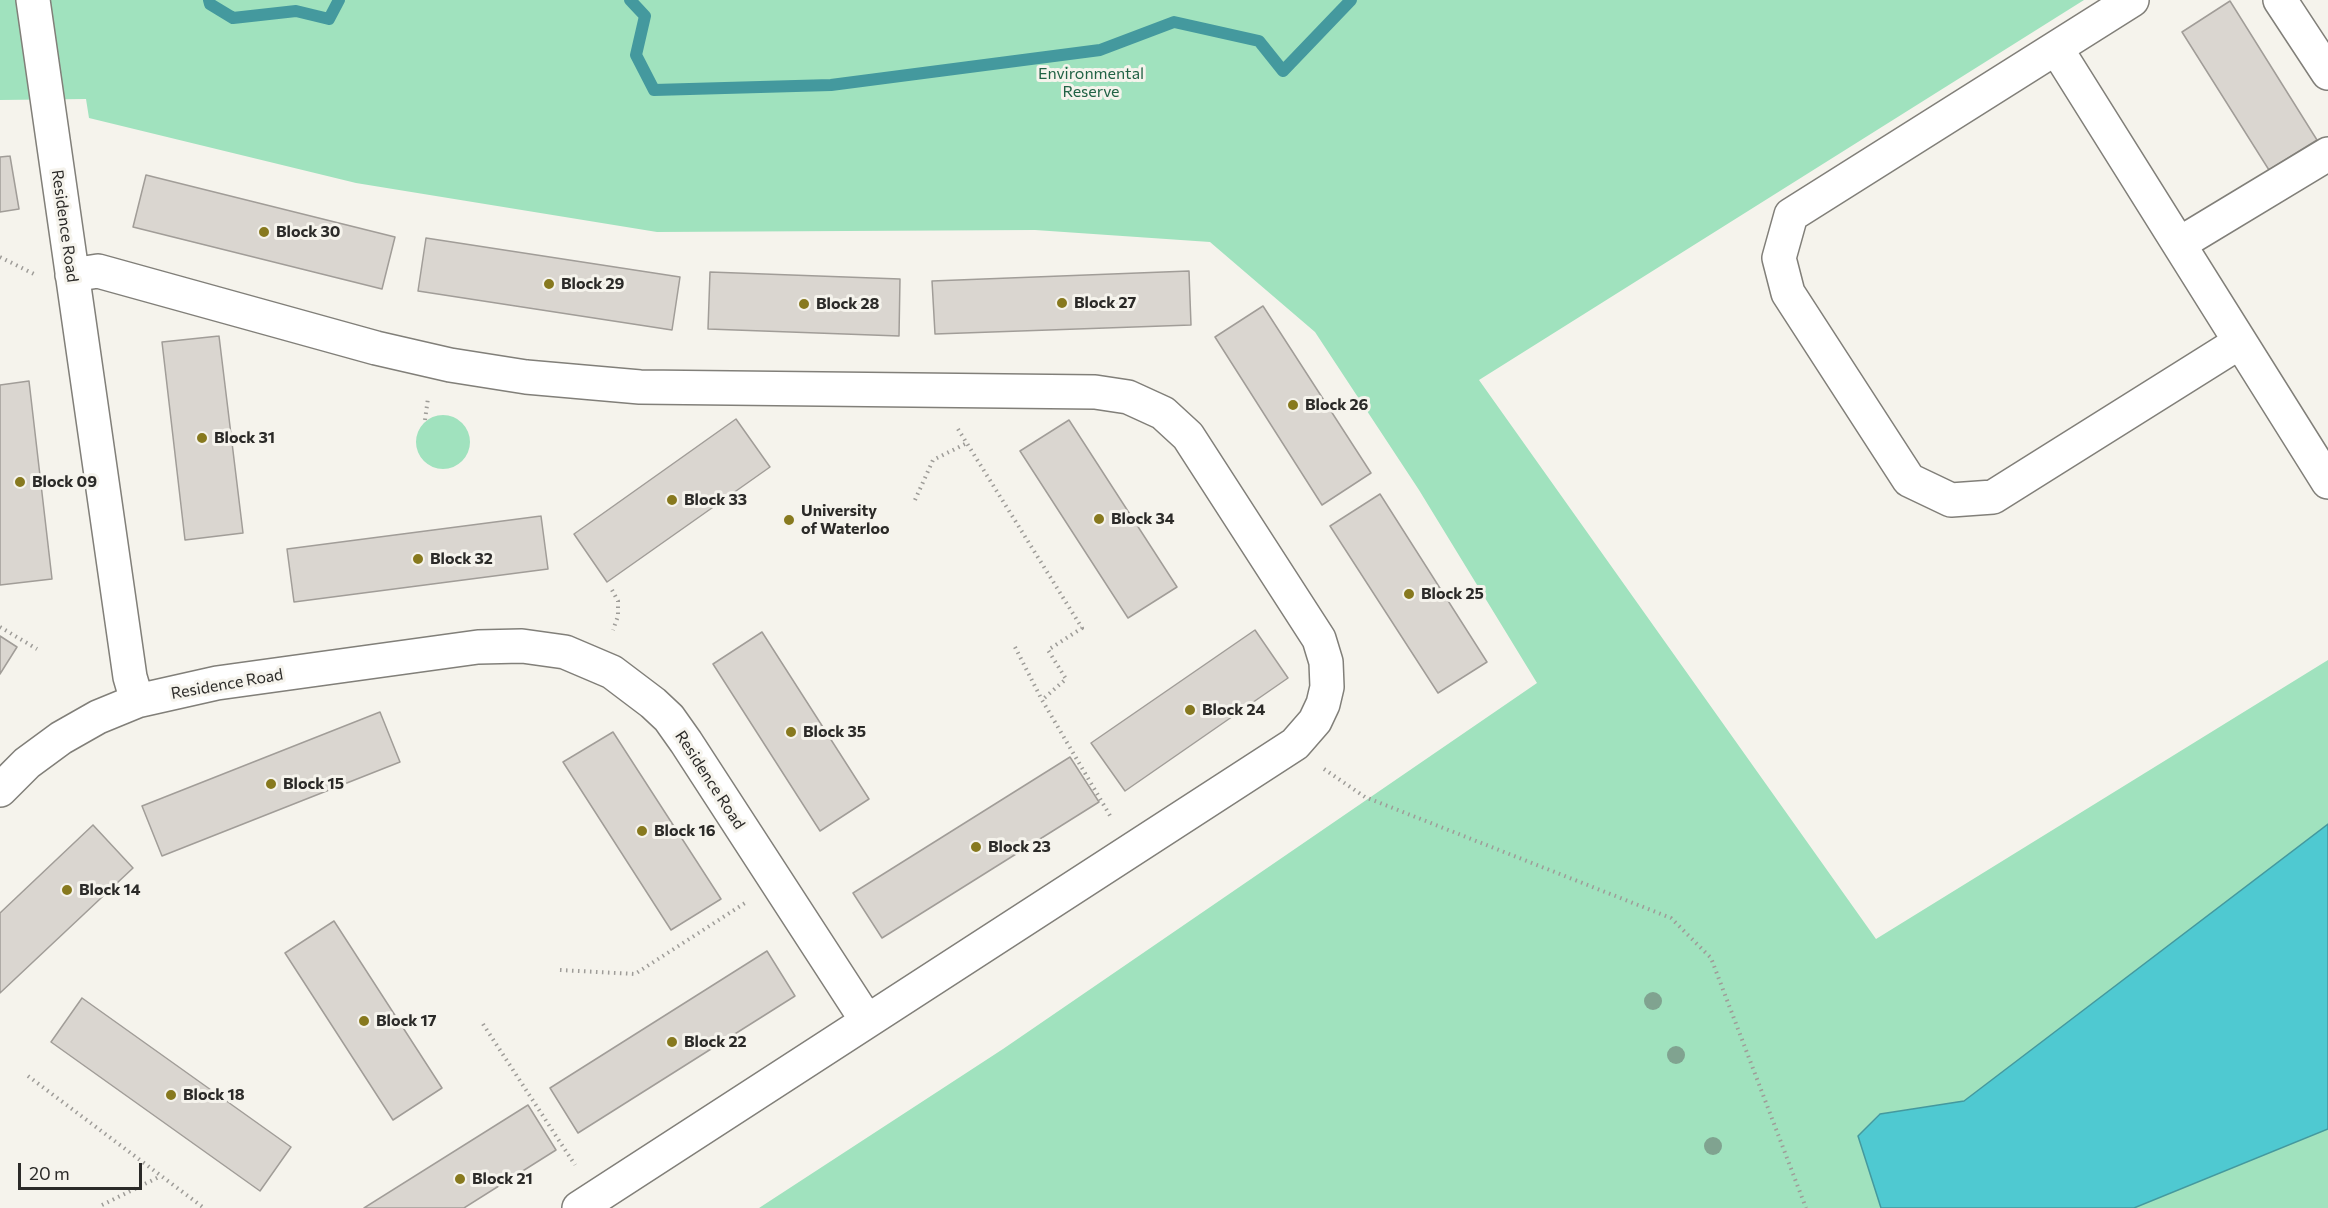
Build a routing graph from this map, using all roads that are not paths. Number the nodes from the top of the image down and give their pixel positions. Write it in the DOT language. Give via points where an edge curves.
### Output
graph roads {
  1 [pos="33,0"];
  2 [pos="2132,0"];
  3 [pos="2280,0"];
  4 [pos="2056,48"];
  5 [pos="2328,73"];
  6 [pos="2328,154"];
  7 [pos="2179,244"];
  8 [pos="72,275"];
  9 [pos="2240,342"];
  10 [pos="2328,482"];
  11 [pos="137,701"];
  12 [pos="0,790"];
  13 [pos="867,1021"];
  14 [pos="579,1208"];
  1 -- 8 [label="street, Residence Road"];
  2 -- 4 [label="street"];
  3 -- 5 [label="street"];
  4 -- 7 [label="street"];
  4 -- 9 [label="street" via="1791,215 1779,258 1788,293 1908,480 1951,500 1993,496"];
  6 -- 7 [label="street"];
  7 -- 9 [label="street"];
  8 -- 11 [label="street, Residence Road" via="130,677"];
  8 -- 13 [label="street" via="98,271 376,348 526,377 640,387 1095,392 1144,403 1163,413 1188,436 1322,645 1327,674 1323,704 1311,726 1291,747"];
  9 -- 10 [label="street"];
  11 -- 12 [label="street, Residence Road" via="61,738"];
  11 -- 13 [label="street, Residence Road" via="217,683 500,645 544,648 586,660 620,677 669,718"];
  13 -- 14 [label="street"];
}
